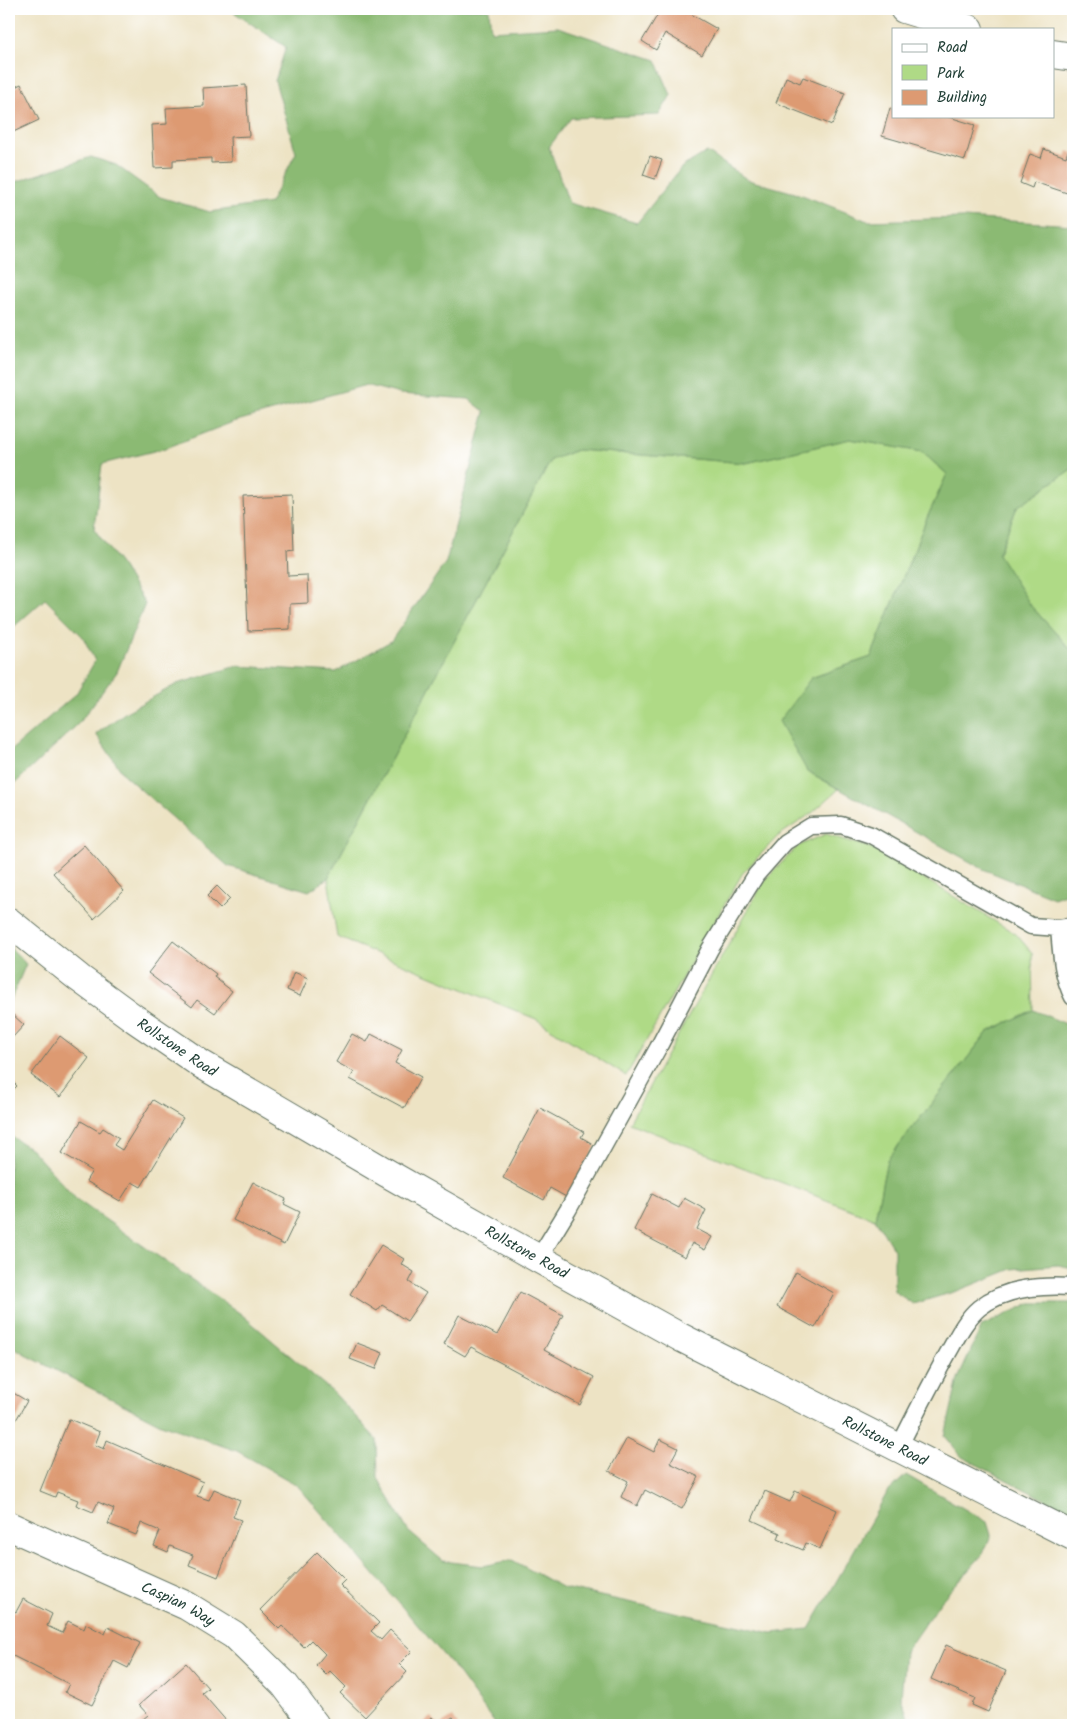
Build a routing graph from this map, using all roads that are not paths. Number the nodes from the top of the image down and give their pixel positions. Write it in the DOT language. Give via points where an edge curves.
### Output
graph roads {
  1 [pos="904,9"];
  2 [pos="966,28"];
  3 [pos="1054,54"];
  4 [pos="1073,57"];
  5 [pos="9,922"];
  6 [pos="1066,927"];
  7 [pos="1073,997"];
  8 [pos="538,1259"];
  9 [pos="1073,1287"];
  10 [pos="899,1447"];
  11 [pos="9,1526"];
  12 [pos="1073,1536"];
  13 [pos="315,1725"];
  1 -- 2 [label="street"];
  3 -- 4 [label="street"];
  5 -- 8 [label="street, Rollstone Road" via="79,978 201,1064"];
  6 -- 7 [label="lane" via="1062,963 1066,984"];
  6 -- 8 [label="lane" via="1032,926 871,835 841,825 811,826 785,842 756,875 710,949 658,1048"];
  8 -- 10 [label="street, Rollstone Road" via="680,1337"];
  9 -- 10 [label="lane" via="1023,1288 997,1297 978,1309 944,1359"];
  10 -- 12 [label="street, Rollstone Road"];
  11 -- 13 [label="street, Caspian Way" via="187,1606 234,1635 284,1684"];
}
